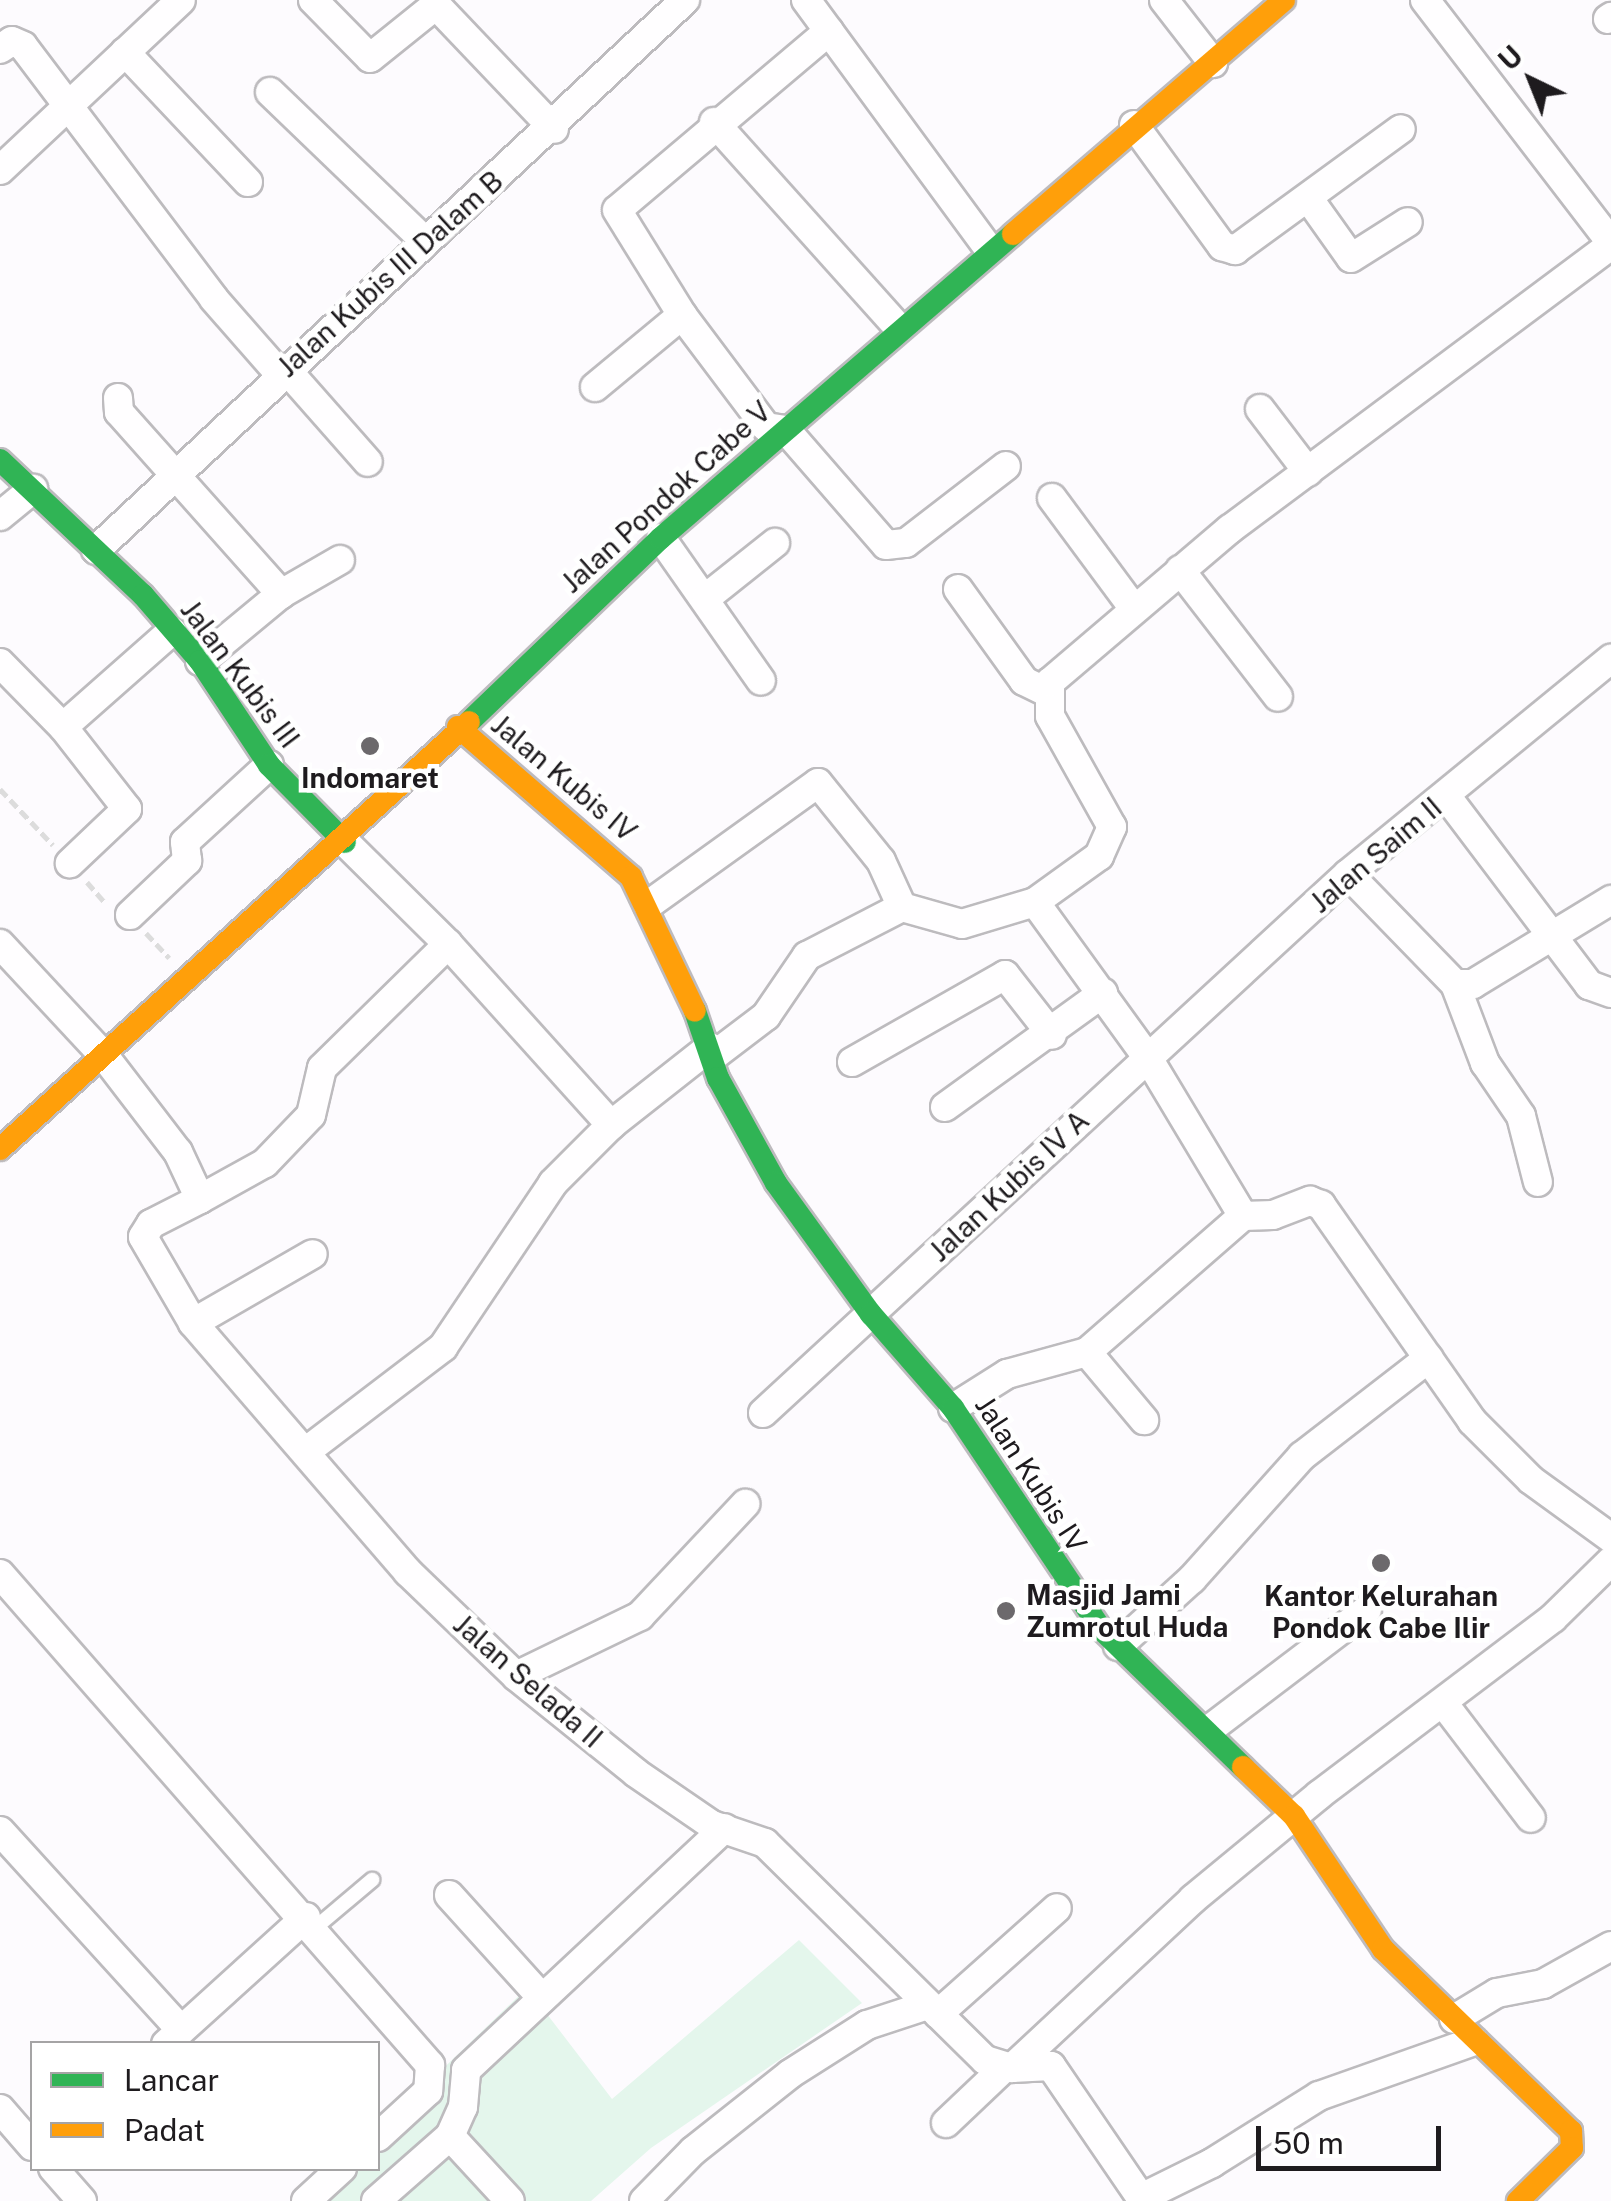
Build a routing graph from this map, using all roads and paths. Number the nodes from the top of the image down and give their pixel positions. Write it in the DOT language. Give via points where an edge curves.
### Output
graph roads {
  1 [pos="181,0"];
  2 [pos="314,0"];
  3 [pos="685,0"];
  4 [pos="806,0"];
  5 [pos="1164,0"];
  6 [pos="1284,0"];
  7 [pos="1425,0"];
  8 [pos="828,32"];
  9 [pos="0,48"];
  10 [pos="125,52"];
  11 [pos="1214,63"];
  12 [pos="270,92"];
  13 [pos="70,105"];
  14 [pos="714,122"];
  15 [pos="1134,125"];
  16 [pos="554,129"];
  17 [pos="1401,129"];
  18 [pos="0,170"];
  19 [pos="248,182"];
  20 [pos="1308,199"];
  21 [pos="1408,222"];
  22 [pos="424,240"];
  23 [pos="1611,243"];
  24 [pos="989,249"];
  25 [pos="682,315"];
  26 [pos="898,328"];
  27 [pos="282,371"];
  28 [pos="595,387"];
  29 [pos="118,398"];
  30 [pos="1260,409"];
  31 [pos="786,430"];
  32 [pos="0,460"];
  33 [pos="368,462"];
  34 [pos="1006,466"];
  35 [pos="176,470"];
  36 [pos="1308,472"];
  37 [pos="33,490"];
  38 [pos="1052,498"];
  39 [pos="0,516"];
  40 [pos="662,538"];
  41 [pos="774,543"];
  42 [pos="96,550"];
  43 [pos="340,560"];
  44 [pos="1180,570"];
  45 [pos="958,589"];
  46 [pos="281,594"];
  47 [pos="706,597"];
  48 [pos="1132,606"];
  49 [pos="172,631"];
  50 [pos="1611,660"];
  51 [pos="200,661"];
  52 [pos="0,662"];
  53 [pos="761,681"];
  54 [pos="1047,692"];
  55 [pos="1278,697"];
  56 [pos="63,727"];
  57 [pos="458,727"];
  58 [pos="269,765"];
  59 [pos="0,788"];
  60 [pos="1447,796"];
  61 [pos="345,842"];
  62 [pos="70,864"];
  63 [pos="1348,874"];
  64 [pos="1611,900"];
  65 [pos="1035,902"];
  66 [pos="648,906"];
  67 [pos="902,907"];
  68 [pos="130,915"];
  69 [pos="1550,934"];
  70 [pos="0,944"];
  71 [pos="448,944"];
  72 [pos="191,982"];
  73 [pos="1456,984"];
  74 [pos="1611,992"];
  75 [pos="1103,993"];
  76 [pos="1052,1036"];
  77 [pos="711,1052"];
  78 [pos="105,1058"];
  79 [pos="1150,1061"];
  80 [pos="852,1062"];
  81 [pos="945,1107"];
  82 [pos="611,1125"];
  83 [pos="0,1149"];
  84 [pos="1538,1182"];
  85 [pos="200,1199"];
  86 [pos="1243,1216"];
  87 [pos="313,1254"];
  88 [pos="871,1314"];
  89 [pos="194,1323"];
  90 [pos="1087,1352"];
  91 [pos="1429,1358"];
  92 [pos="953,1408"];
  93 [pos="763,1413"];
  94 [pos="1144,1420"];
  95 [pos="308,1450"];
  96 [pos="746,1504"];
  97 [pos="1611,1538"];
  98 [pos="1611,1561"];
  99 [pos="0,1574"];
  100 [pos="1367,1610"];
  101 [pos="1118,1646"];
  102 [pos="516,1676"];
  103 [pos="1444,1704"];
  104 [pos="1210,1729"];
  105 [pos="1294,1816"];
  106 [pos="1531,1818"];
  107 [pos="725,1828"];
  108 [pos="0,1831"];
  109 [pos="372,1880"];
  110 [pos="450,1894"];
  111 [pos="1057,1908"];
  112 [pos="310,1922"];
  113 [pos="1611,1946"];
  114 [pos="542,1998"];
  115 [pos="933,2010"];
  116 [pos="1454,2019"];
  117 [pos="174,2037"];
  118 [pos="1474,2041"];
  119 [pos="1009,2068"];
  120 [pos="0,2109"];
  121 [pos="946,2123"];
  122 [pos="380,2135"];
  123 [pos="450,2136"];
  124 [pos="30,2144"];
  125 [pos="56,2171"];
  126 [pos="339,2171"];
  127 [pos="1142,2199"];
  128 [pos="82,2201"];
  129 [pos="306,2201"];
  130 [pos="376,2201"];
  131 [pos="510,2201"];
  132 [pos="644,2201"];
  133 [pos="1518,2201"];
  1 -- 10 [label="street"];
  2 -- 16 [label="street" via="370,58 436,5"];
  3 -- 16 [label="street, Jalan Kubis III Dalam B"];
  4 -- 8 [label="street"];
  5 -- 11 [label="street"];
  6 -- 11 [label="street, Jalan Pondok Cabe V"];
  7 -- 23 [label="street"];
  8 -- 14 [label="street"];
  8 -- 24 [label="street"];
  9 -- 13 [label="street" via="18,42"];
  10 -- 13 [label="street"];
  10 -- 19 [label="street"];
  11 -- 15 [label="street, Jalan Pondok Cabe V"];
  12 -- 22 [label="street"];
  13 -- 18 [label="street"];
  13 -- 27 [label="street" via="214,299"];
  14 -- 25 [label="street" via="617,210"];
  14 -- 26 [label="street"];
  15 -- 20 [label="street" via="1228,250 1244,247"];
  15 -- 24 [label="street, Jalan Pondok Cabe V"];
  16 -- 22 [label="street, Jalan Kubis III Dalam B"];
  17 -- 20 [label="street"];
  20 -- 21 [label="street" via="1351,258"];
  22 -- 27 [label="street, Jalan Kubis III Dalam B"];
  23 -- 36 [label="street"];
  24 -- 26 [label="street, Jalan Pondok Cabe V"];
  25 -- 28 [label="street"];
  25 -- 31 [label="street" via="766,427"];
  26 -- 31 [label="street, Jalan Pondok Cabe V"];
  27 -- 33 [label="street"];
  27 -- 35 [label="street, Jalan Kubis III Dalam B"];
  29 -- 35 [label="street" via="119,412"];
  30 -- 36 [label="street"];
  31 -- 34 [label="street" via="895,548"];
  31 -- 40 [label="street, Jalan Pondok Cabe V"];
  32 -- 37 [label="street, Jalan Kubis III"];
  35 -- 42 [label="street, Jalan Kubis III Dalam B"];
  35 -- 46 [label="street"];
  36 -- 44 [label="street"];
  37 -- 39 [label="street"];
  37 -- 42 [label="street, Jalan Kubis III"];
  38 -- 48 [label="street"];
  40 -- 47 [label="street"];
  40 -- 57 [label="street, Jalan Pondok Cabe V"];
  41 -- 47 [label="street"];
  42 -- 49 [label="street, Jalan Kubis III"];
  43 -- 46 [label="street"];
  44 -- 48 [label="street"];
  44 -- 55 [label="street"];
  45 -- 54 [label="street" via="1024,681"];
  46 -- 51 [label="street"];
  47 -- 53 [label="street"];
  48 -- 54 [label="street" via="1057,672"];
  49 -- 51 [label="street, Jalan Kubis III"];
  49 -- 56 [label="street"];
  50 -- 60 [label="street, Jalan Saim II"];
  51 -- 58 [label="street, Jalan Kubis III"];
  52 -- 56 [label="street"];
  54 -- 65 [label="street" via="1062,743 1112,827 1099,856"];
  56 -- 62 [label="street" via="126,809"];
  57 -- 61 [label="street, Jalan Pondok Cabe V"];
  57 -- 66 [label="street, Jalan Kubis IV" via="603,846"];
  58 -- 61 [label="street, Jalan Kubis III"];
  58 -- 68 [label="street" via="186,842 187,861"];
  59 -- 62 [label="path"];
  60 -- 63 [label="street, Jalan Saim II"];
  60 -- 69 [label="street"];
  61 -- 71 [label="street"];
  61 -- 72 [label="street, Jalan Pondok Cabe V"];
  62 -- 68 [label="path" via="120,920"];
  63 -- 73 [label="street"];
  63 -- 79 [label="street, Jalan Saim II"];
  64 -- 69 [label="street"];
  65 -- 67 [label="street" via="962,924"];
  65 -- 75 [label="street"];
  66 -- 67 [label="street" via="818,784 882,861"];
  66 -- 77 [label="street, Jalan Kubis IV"];
  67 -- 77 [label="street" via="807,956 766,1016"];
  68 -- 72 [label="path"];
  69 -- 73 [label="street" via="1473,984"];
  69 -- 74 [label="street" via="1589,986"];
  70 -- 78 [label="street"];
  71 -- 82 [label="street"];
  71 -- 85 [label="street" via="322,1068 311,1116 277,1151 244,1178"];
  72 -- 78 [label="street, Jalan Pondok Cabe V"];
  73 -- 84 [label="street" via="1484,1063 1521,1116"];
  75 -- 76 [label="street"];
  75 -- 79 [label="street"];
  76 -- 80 [label="street" via="1005,975"];
  76 -- 81 [label="street"];
  77 -- 82 [label="street"];
  77 -- 88 [label="street, Jalan Kubis IV" via="776,1182"];
  78 -- 83 [label="street, Jalan Pondok Cabe V"];
  78 -- 85 [label="street" via="178,1152"];
  79 -- 86 [label="street"];
  79 -- 88 [label="street, Jalan Kubis IV A" via="1009,1181"];
  82 -- 95 [label="street" via="540,1199 443,1347"];
  85 -- 89 [label="street, Jalan Selada II" via="152,1224 144,1238"];
  86 -- 90 [label="street"];
  86 -- 91 [label="street" via="1310,1201 1321,1205"];
  87 -- 89 [label="street"];
  88 -- 92 [label="street, Jalan Kubis IV"];
  88 -- 93 [label="street, Jalan Kubis IV A"];
  89 -- 95 [label="street, Jalan Selada II"];
  90 -- 92 [label="street" via="1007,1374"];
  90 -- 94 [label="street"];
  91 -- 97 [label="street" via="1503,1454"];
  91 -- 101 [label="street" via="1332,1428 1192,1579"];
  92 -- 101 [label="street, Jalan Kubis IV" via="1048,1556"];
  95 -- 102 [label="street, Jalan Selada II" via="408,1572"];
  96 -- 102 [label="street" via="640,1616"];
  98 -- 103 [label="street" via="1553,1618"];
  99 -- 112 [label="street"];
  100 -- 104 [label="street"];
  101 -- 104 [label="street, Jalan Kubis IV"];
  102 -- 107 [label="street, Jalan Selada II" via="636,1772"];
  103 -- 105 [label="street"];
  103 -- 106 [label="street"];
  104 -- 105 [label="street, Jalan Kubis IV"];
  105 -- 116 [label="street, Jalan Kubis IV" via="1383,1949"];
  105 -- 119 [label="street"];
  107 -- 114 [label="street"];
  107 -- 115 [label="street, Jalan Selada II" via="766,1842"];
  108 -- 117 [label="street"];
  109 -- 112 [label="lane"];
  110 -- 114 [label="street"];
  111 -- 115 [label="street"];
  112 -- 117 [label="street"];
  112 -- 122 [label="street" via="433,2072 428,2091"];
  113 -- 116 [label="street" via="1543,1984 1497,1993"];
  114 -- 123 [label="street" via="466,2070 463,2106"];
  115 -- 119 [label="street, Jalan Selada II" via="985,2060"];
  115 -- 132 [label="street" via="867,2025 790,2074 693,2151"];
  116 -- 118 [label="street, Jalan Kubis IV"];
  118 -- 127 [label="street" via="1318,2096"];
  118 -- 133 [label="street, Jalan Kubis IV" via="1537,2095 1574,2138 1572,2148"];
  119 -- 121 [label="street"];
  119 -- 127 [label="street, Jalan Selada II" via="1051,2066"];
  120 -- 124 [label="street"];
  123 -- 130 [label="street"];
  123 -- 131 [label="street"];
  125 -- 128 [label="street"];
  126 -- 129 [label="street"];
}
